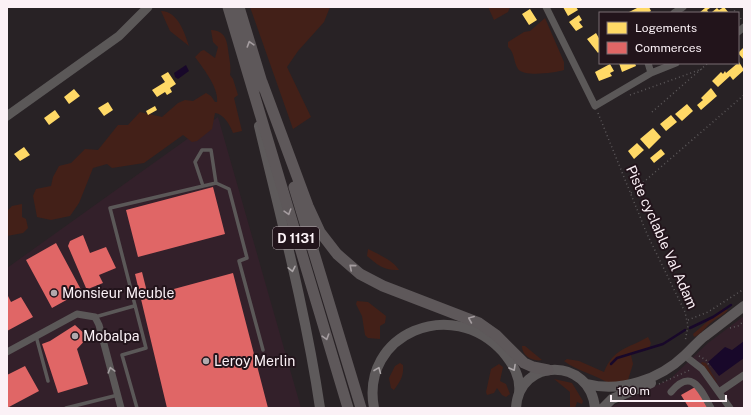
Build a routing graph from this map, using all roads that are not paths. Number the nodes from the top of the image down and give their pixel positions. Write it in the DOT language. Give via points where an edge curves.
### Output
graph roads {
  1 [pos="148,7"];
  2 [pos="228,7"];
  3 [pos="239,7"];
  4 [pos="546,7"];
  5 [pos="648,64"];
  6 [pos="674,64"];
  7 [pos="245,68"];
  8 [pos="651,73"];
  9 [pos="262,82"];
  10 [pos="7,116"];
  11 [pos="216,183"];
  12 [pos="203,186"];
  13 [pos="134,306"];
  14 [pos="744,306"];
  15 [pos="95,317"];
  16 [pos="36,336"];
  17 [pos="263,350"];
  18 [pos="7,352"];
  19 [pos="690,354"];
  20 [pos="548,370"];
  21 [pos="744,375"];
  22 [pos="48,381"];
  23 [pos="587,384"];
  24 [pos="671,392"];
  25 [pos="719,392"];
  26 [pos="520,393"];
  27 [pos="118,395"];
  28 [pos="516,407"];
  29 [pos="66,408"];
  30 [pos="121,408"];
  31 [pos="137,408"];
  32 [pos="320,408"];
  33 [pos="348,408"];
  34 [pos="361,408"];
  35 [pos="374,408"];
  36 [pos="595,408"];
  37 [pos="603,408"];
  38 [pos="711,408"];
  39 [pos="730,408"];
  1 -- 10 [label="street" via="119,36"];
  2 -- 7 [label="main road, D 1131"];
  9 -- 3 [label="main road, D 1131, one-way"];
  4 -- 8 [label="street" via="595,106"];
  5 -- 8 [label="street"];
  6 -- 8 [label="street"];
  7 -- 32 [label="main road, one-way" via="291,263"];
  7 -- 33 [label="main road, D 1131, one-way"];
  20 -- 9 [label="main road, one-way" via="524,362 496,335 479,323 383,286 360,274 338,254 320,232 308,206"];
  9 -- 34 [label="main road, D 1131"];
  11 -- 12 [label="lane"];
  11 -- 12 [label="lane" via="211,150 202,150 196,162"];
  11 -- 17 [label="lane" via="229,189 247,258 239,261"];
  12 -- 13 [label="lane" via="110,208"];
  13 -- 15 [label="lane"];
  13 -- 31 [label="lane" via="146,348 122,355"];
  14 -- 19 [label="main road" via="705,335"];
  15 -- 16 [label="street" via="77,314"];
  27 -- 15 [label="street, one-way"];
  16 -- 18 [label="street"];
  16 -- 22 [label="lane"];
  19 -- 23 [label="main road" via="664,370 636,382 612,388"];
  19 -- 25 [label="street"];
  19 -- 37 [label="main road" via="653,382 612,399"];
  20 -- 23 [label="main road" via="570,372"];
  20 -- 26 [label="main road" via="529,380"];
  21 -- 25 [label="street"];
  23 -- 36 [label="main road"];
  24 -- 38 [label="street" via="692,381 698,384"];
  25 -- 39 [label="street"];
  26 -- 28 [label="main road"];
  35 -- 26 [label="main road, one-way" via="373,391 376,375 387,352 414,331 440,324 467,328 495,343 515,370"];
  27 -- 29 [label="lane"];
  27 -- 30 [label="street"];
}
